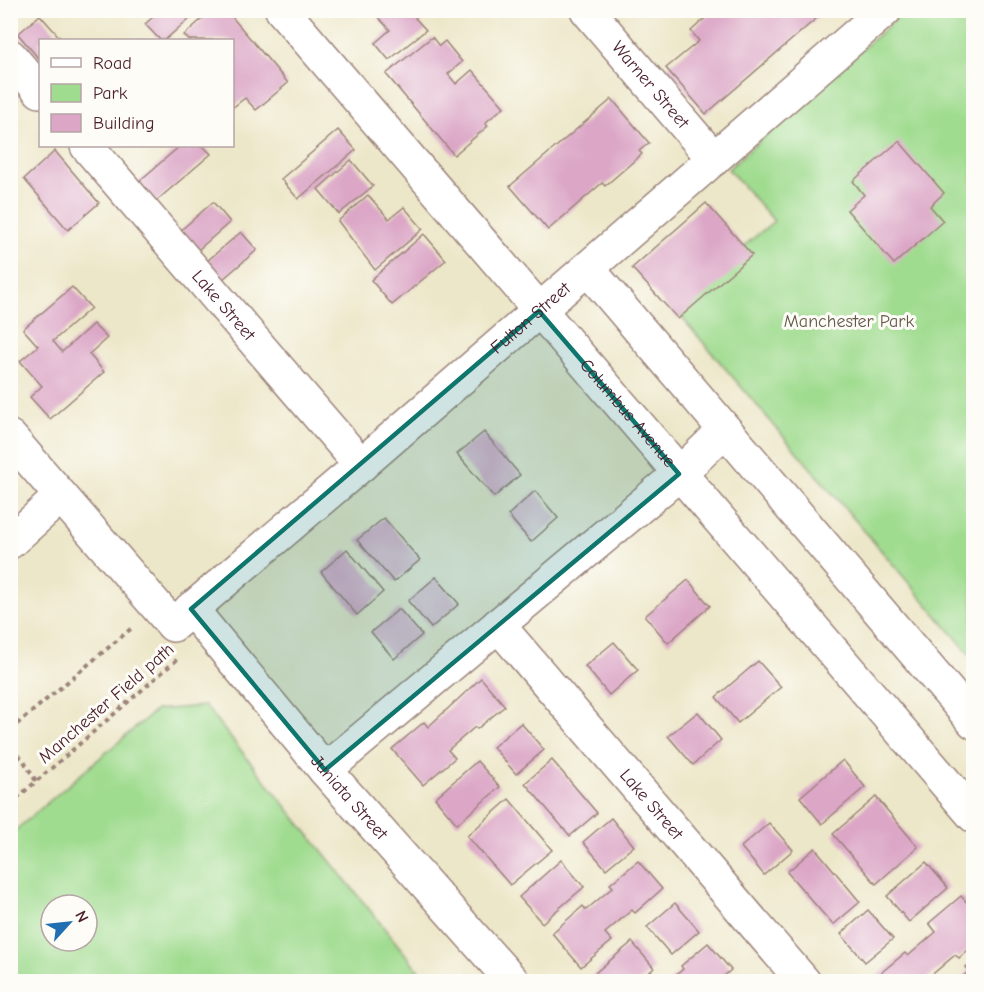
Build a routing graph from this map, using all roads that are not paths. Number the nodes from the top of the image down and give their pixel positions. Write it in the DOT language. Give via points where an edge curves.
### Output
graph roads {
  1 [pos="282,10"];
  2 [pos="587,10"];
  3 [pos="885,10"];
  4 [pos="10,56"];
  5 [pos="39,90"];
  6 [pos="88,147"];
  7 [pos="714,159"];
  8 [pos="588,269"];
  9 [pos="539,311"];
  10 [pos="725,430"];
  11 [pos="14,449"];
  12 [pos="361,465"];
  13 [pos="679,474"];
  14 [pos="61,496"];
  15 [pos="10,542"];
  16 [pos="498,625"];
  17 [pos="183,629"];
  18 [pos="974,722"];
  19 [pos="325,770"];
  20 [pos="974,816"];
  21 [pos="513,981"];
  22 [pos="804,981"];
  1 -- 9 [label="street, Columbus Avenue"];
  2 -- 7 [label="street, Warner Street"];
  3 -- 7 [label="street, Fulton Street"];
  4 -- 5 [label="street"];
  6 -- 12 [label="street, Lake Street"];
  7 -- 8 [label="street, Fulton Street"];
  8 -- 9 [label="street, Fulton Street"];
  8 -- 10 [label="street"];
  9 -- 12 [label="street, Fulton Street"];
  9 -- 13 [label="street, Columbus Avenue"];
  10 -- 13 [label="street"];
  10 -- 18 [label="street"];
  11 -- 14 [label="street, Juniata Street"];
  12 -- 17 [label="street, Fulton Street"];
  13 -- 16 [label="street"];
  13 -- 20 [label="street, Columbus Avenue"];
  14 -- 15 [label="street"];
  14 -- 17 [label="street, Juniata Street"];
  16 -- 19 [label="street"];
  16 -- 22 [label="street, Lake Street"];
  17 -- 19 [label="street, Juniata Street"];
  19 -- 21 [label="street, Juniata Street"];
}
